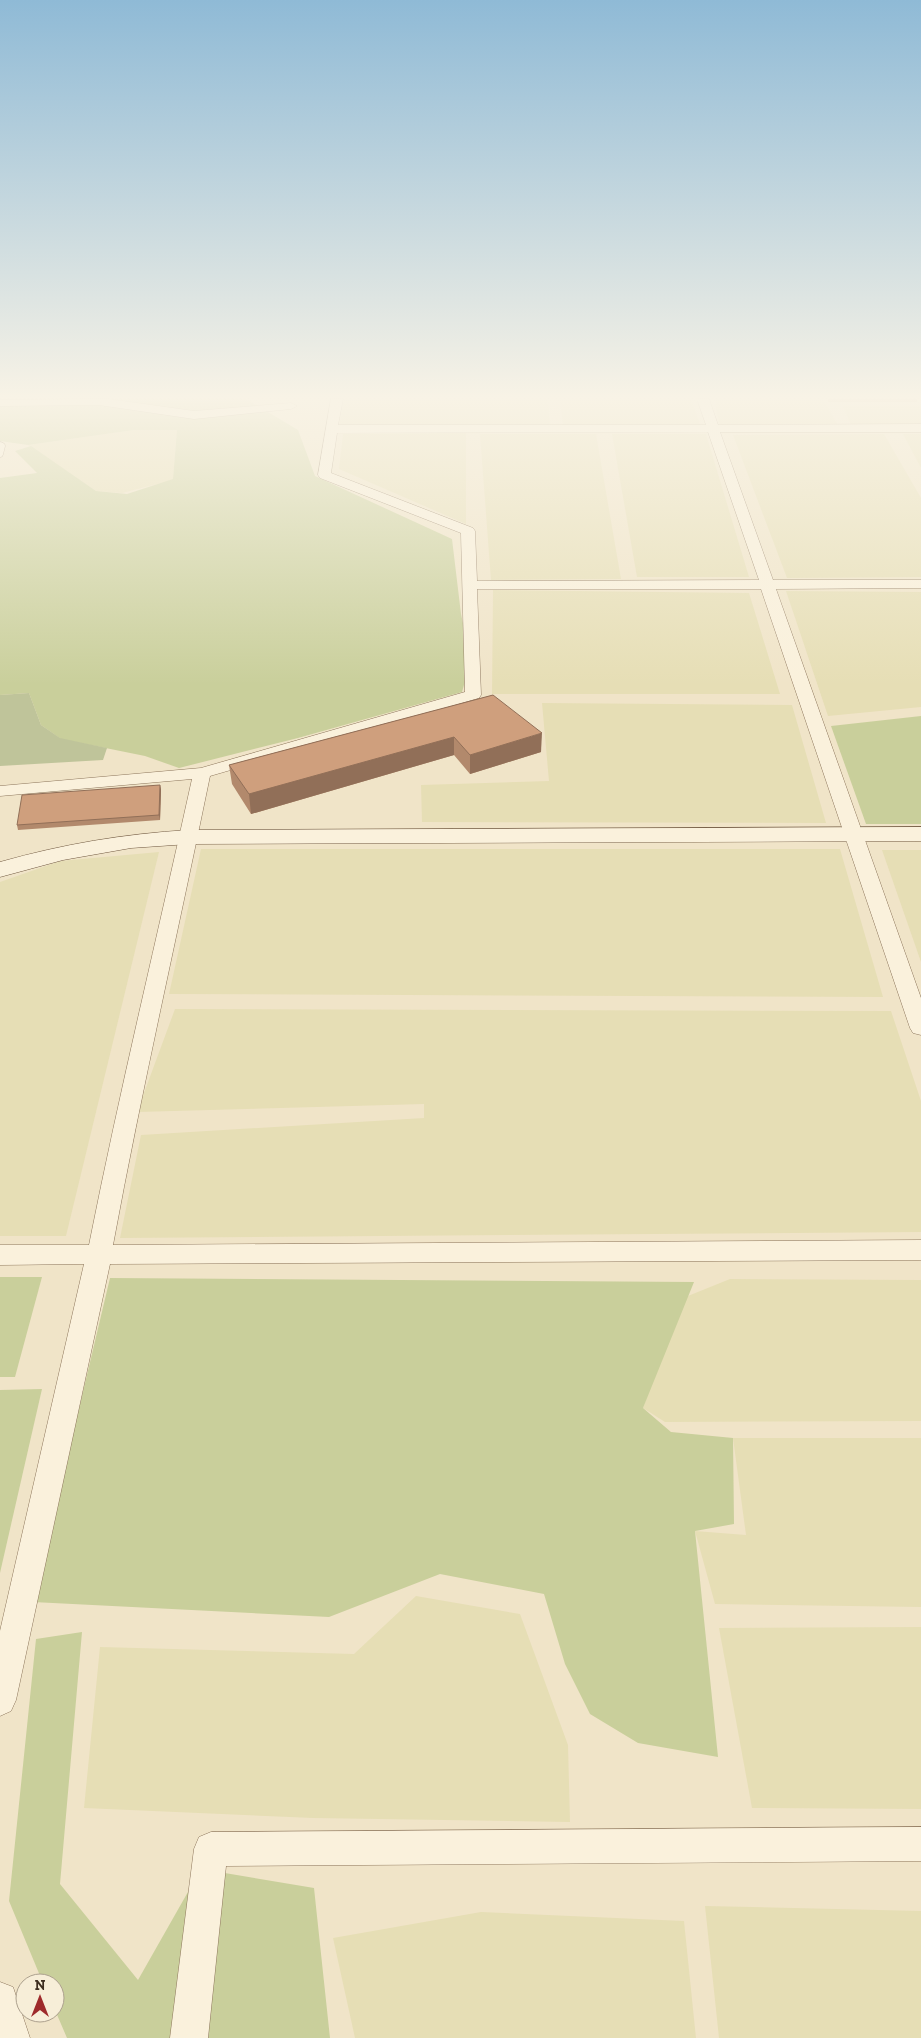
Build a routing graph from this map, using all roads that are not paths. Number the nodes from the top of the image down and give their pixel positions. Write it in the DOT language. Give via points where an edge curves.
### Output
graph roads {
  1 [pos="373,494"];
  2 [pos="736,494"];
  3 [pos="767,584"];
  4 [pos="921,584"];
  5 [pos="470,585"];
  6 [pos="202,773"];
  7 [pos="0,791"];
  8 [pos="854,834"];
  9 [pos="921,834"];
  10 [pos="189,837"];
  11 [pos="0,870"];
  12 [pos="921,1028"];
  13 [pos="921,1250"];
  14 [pos="0,1255"];
  15 [pos="99,1255"];
  16 [pos="0,1700"];
  17 [pos="921,1844"];
  18 [pos="0,2000"];
  19 [pos="11,2038"];
  20 [pos="189,2038"];
  1 -- 5 [label="street" via="468,531"];
  2 -- 3 [label="street"];
  3 -- 4 [label="street"];
  3 -- 5 [label="street"];
  3 -- 8 [label="street"];
  5 -- 6 [label="street" via="473,695"];
  6 -- 7 [label="street"];
  6 -- 10 [label="street"];
  8 -- 9 [label="street"];
  8 -- 10 [label="street"];
  8 -- 12 [label="street"];
  10 -- 11 [label="street" via="131,841 60,853"];
  10 -- 15 [label="street" via="126,1115"];
  13 -- 15 [label="street"];
  14 -- 15 [label="street"];
  15 -- 16 [label="street"];
  17 -- 20 [label="street" via="211,1848"];
  18 -- 19 [label="street"];
}
